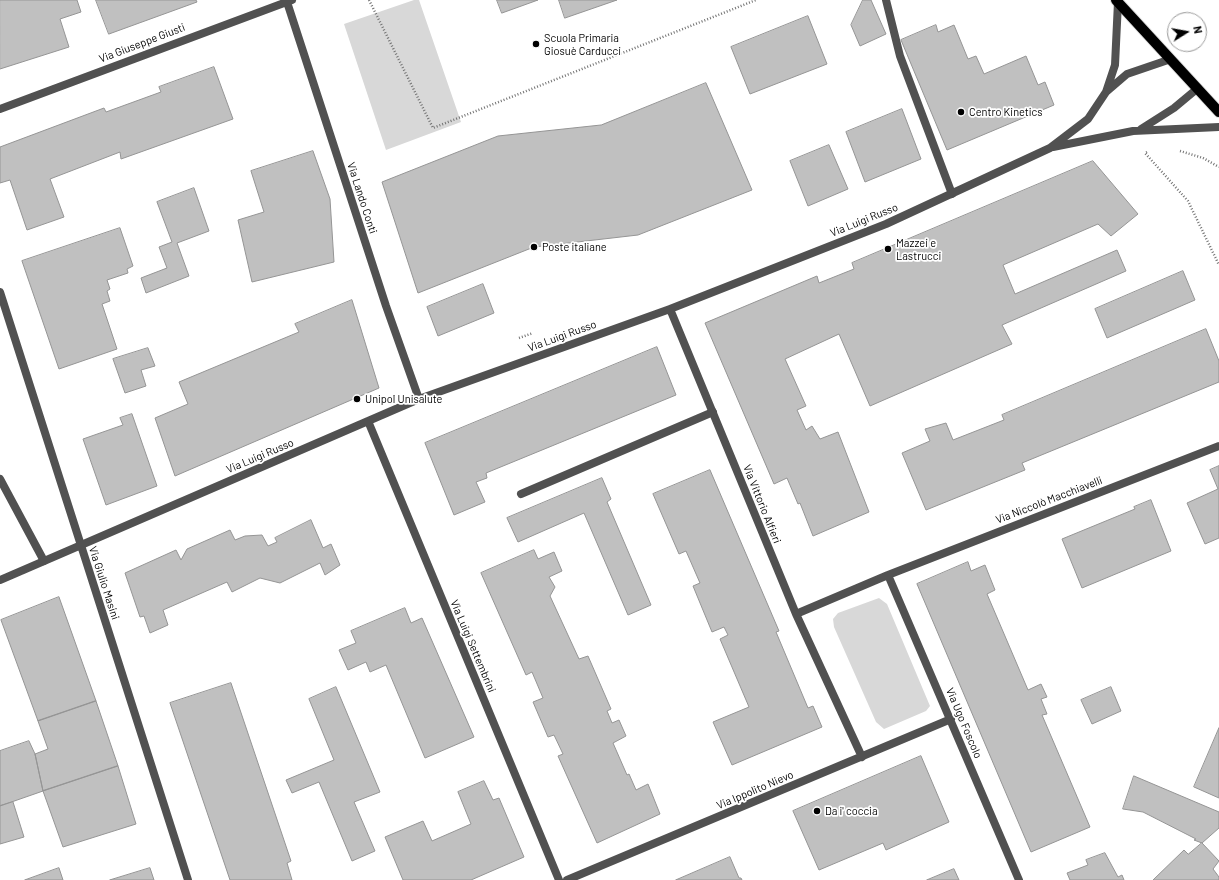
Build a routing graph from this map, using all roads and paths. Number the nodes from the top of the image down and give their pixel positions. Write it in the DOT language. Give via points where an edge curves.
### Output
graph roads {
  1 [pos="369,0"];
  2 [pos="756,0"];
  3 [pos="886,0"];
  4 [pos="289,1"];
  5 [pos="1117,1"];
  6 [pos="1171,59"];
  7 [pos="1198,88"];
  8 [pos="1106,92"];
  9 [pos="0,109"];
  10 [pos="1219,112"];
  11 [pos="1219,127"];
  12 [pos="1138,131"];
  13 [pos="1050,148"];
  14 [pos="1176,151"];
  15 [pos="1151,152"];
  16 [pos="1219,167"];
  17 [pos="952,194"];
  18 [pos="1219,265"];
  19 [pos="0,292"];
  20 [pos="670,309"];
  21 [pos="419,399"];
  22 [pos="713,412"];
  23 [pos="368,421"];
  24 [pos="1219,446"];
  25 [pos="0,479"];
  26 [pos="521,494"];
  27 [pos="81,545"];
  28 [pos="44,561"];
  29 [pos="888,575"];
  30 [pos="0,580"];
  31 [pos="796,614"];
  32 [pos="950,719"];
  33 [pos="862,757"];
  34 [pos="188,880"];
  35 [pos="559,880"];
  36 [pos="567,880"];
  37 [pos="1018,880"];
  1 -- 2 [label="path" via="433,128"];
  3 -- 17 [label="street" via="900,56"];
  4 -- 9 [label="street, Via Giuseppe Giusti"];
  4 -- 21 [label="street, Via Lando Conti" via="376,276"];
  5 -- 6 [label="main road"];
  5 -- 8 [label="street, Via Luigi Russo" via="1115,65"];
  6 -- 7 [label="main road"];
  6 -- 8 [label="street, Via Luigi Russo" via="1127,74"];
  7 -- 10 [label="main road"];
  7 -- 12 [label="street, Via Luigi Russo" via="1174,108"];
  8 -- 13 [label="street, Via Luigi Russo" via="1088,119"];
  11 -- 12 [label="street, Via Luigi Russo"];
  12 -- 13 [label="street, Via Luigi Russo"];
  13 -- 17 [label="street, Via Luigi Russo"];
  14 -- 16 [label="path" via="1203,158"];
  15 -- 18 [label="path" via="1145,153 1188,202"];
  17 -- 20 [label="street, Via Luigi Russo" via="886,224"];
  19 -- 27 [label="street, Via Giulio Masini"];
  20 -- 21 [label="street, Via Luigi Russo"];
  20 -- 22 [label="street, Via Vittorio Alfieri"];
  21 -- 23 [label="street, Via Luigi Russo"];
  22 -- 26 [label="street"];
  22 -- 31 [label="street, Via Vittorio Alfieri"];
  23 -- 27 [label="street, Via Luigi Russo"];
  23 -- 35 [label="street, Via Luigi Settembrini"];
  24 -- 29 [label="street, Via Niccolò Macchiavelli"];
  25 -- 28 [label="street"];
  27 -- 28 [label="street, Via Luigi Russo"];
  27 -- 34 [label="street, Via Giulio Masini"];
  28 -- 30 [label="street, Via Luigi Russo"];
  29 -- 31 [label="street"];
  29 -- 32 [label="street, Via Ugo Foscolo"];
  31 -- 33 [label="street, Via Vittorio Alfieri"];
  32 -- 33 [label="street, Via Ippolito Nievo"];
  32 -- 37 [label="street, Via Ugo Foscolo"];
  33 -- 36 [label="street, Via Ippolito Nievo"];
}
